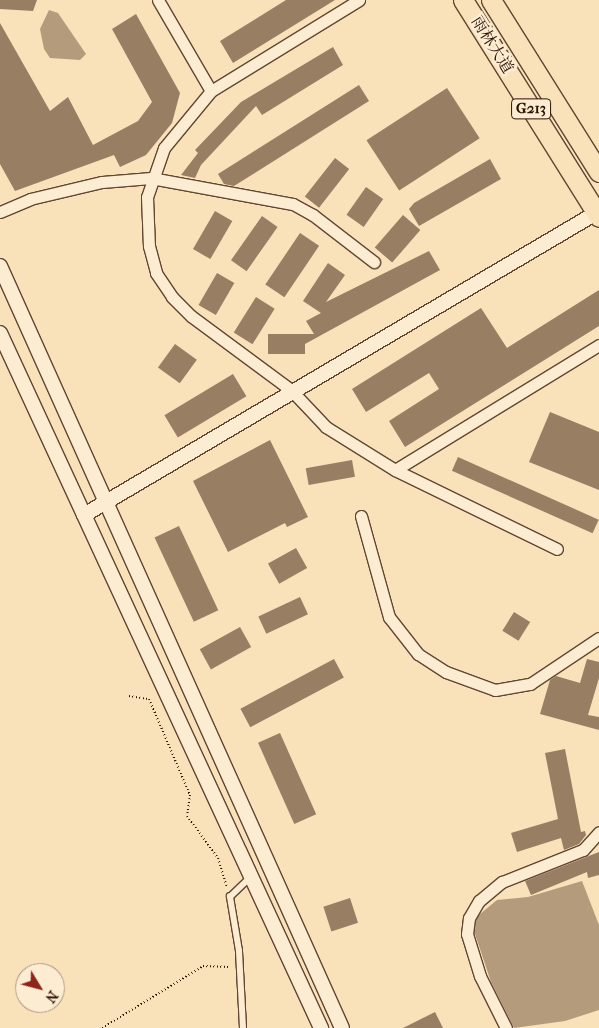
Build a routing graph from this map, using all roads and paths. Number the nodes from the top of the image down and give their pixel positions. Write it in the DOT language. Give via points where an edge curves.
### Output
graph roads {
  1 [pos="158,0"];
  2 [pos="359,0"];
  3 [pos="464,0"];
  4 [pos="491,0"];
  5 [pos="211,91"];
  6 [pos="599,172"];
  7 [pos="151,178"];
  8 [pos="0,212"];
  9 [pos="598,215"];
  10 [pos="374,262"];
  11 [pos="0,266"];
  12 [pos="0,333"];
  13 [pos="599,345"];
  14 [pos="291,390"];
  15 [pos="395,470"];
  16 [pos="105,502"];
  17 [pos="84,514"];
  18 [pos="361,516"];
  19 [pos="557,549"];
  20 [pos="599,638"];
  21 [pos="129,696"];
  22 [pos="599,832"];
  23 [pos="251,876"];
  24 [pos="230,898"];
  25 [pos="240,967"];
  26 [pos="317,972"];
  27 [pos="299,980"];
  28 [pos="102,1028"];
  29 [pos="242,1028"];
  30 [pos="321,1028"];
  31 [pos="342,1028"];
  32 [pos="506,1028"];
  1 -- 5 [label="street"];
  2 -- 5 [label="street"];
  3 -- 9 [label="highway, 雨林大道 / G213"];
  4 -- 6 [label="highway, 雨林大道 / G213"];
  5 -- 7 [label="street" via="164,148"];
  7 -- 8 [label="street" via="102,182 30,199"];
  7 -- 10 [label="street" via="294,204 313,214"];
  7 -- 14 [label="street" via="146,218 156,273 172,297 191,316"];
  9 -- 14 [label="street"];
  11 -- 16 [label="street"];
  12 -- 17 [label="street"];
  13 -- 15 [label="street"];
  14 -- 15 [label="street" via="326,427"];
  14 -- 16 [label="street"];
  15 -- 19 [label="street"];
  16 -- 17 [label="street"];
  16 -- 26 [label="street"];
  17 -- 23 [label="street"];
  18 -- 20 [label="street" via="390,617 418,654 446,672 495,690 530,684"];
  21 -- 24 [label="path" via="149,699 190,795 187,816 218,858"];
  22 -- 32 [label="street" via="583,850 502,882 479,902 469,918 467,934 480,976"];
  23 -- 24 [label="lane"];
  23 -- 27 [label="street"];
  24 -- 25 [label="lane"];
  25 -- 28 [label="path" via="202,966"];
  25 -- 29 [label="lane"];
  26 -- 27 [label="street"];
  26 -- 31 [label="street"];
  27 -- 30 [label="street"];
}
